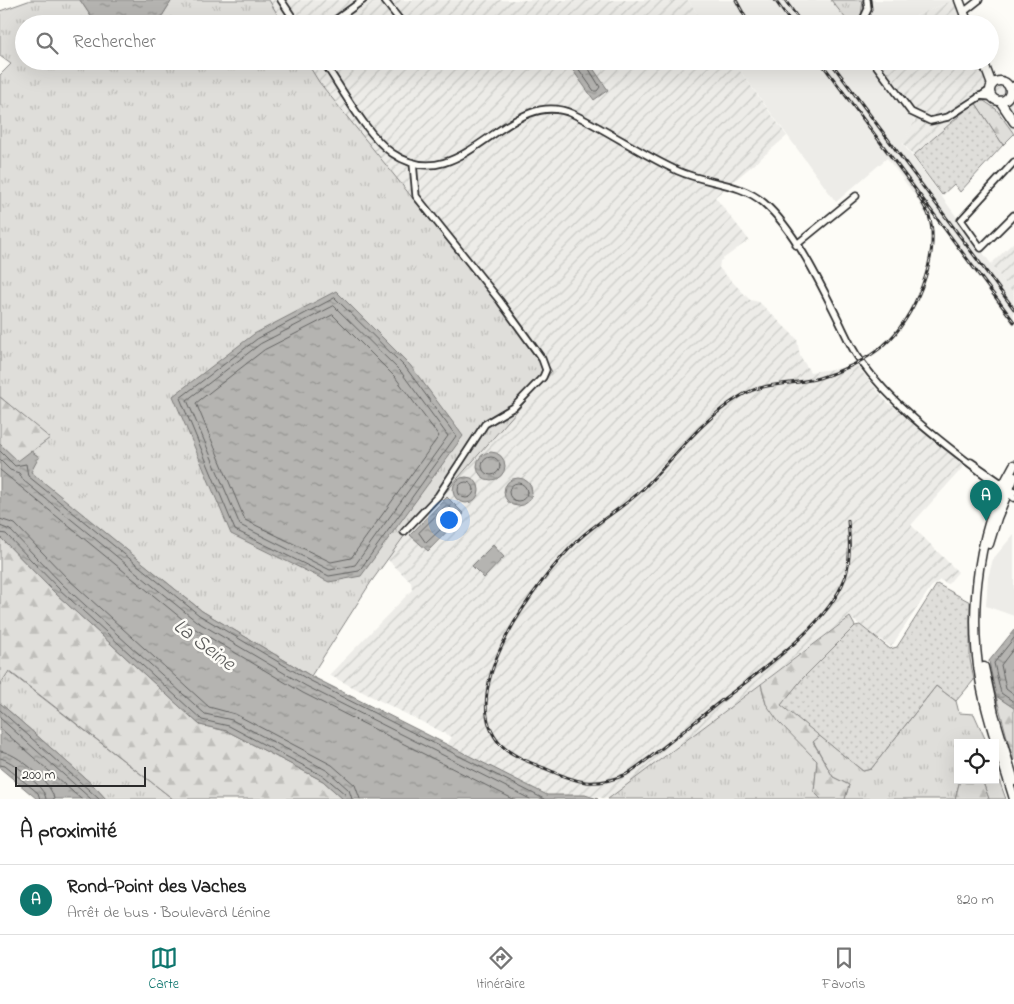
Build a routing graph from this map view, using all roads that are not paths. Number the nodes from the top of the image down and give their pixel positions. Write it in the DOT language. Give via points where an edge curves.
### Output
graph roads {
  1 [pos="281,0"];
  2 [pos="363,0"];
  3 [pos="384,0"];
  4 [pos="867,0"];
  5 [pos="959,0"];
  6 [pos="964,0"];
  7 [pos="979,0"];
  8 [pos="967,10"];
  9 [pos="291,15"];
  10 [pos="342,15"];
  11 [pos="396,15"];
  12 [pos="865,15"];
  13 [pos="967,15"];
  14 [pos="969,15"];
  15 [pos="329,70"];
  16 [pos="880,70"];
  17 [pos="986,70"];
  18 [pos="990,70"];
  19 [pos="1012,86"];
  20 [pos="993,88"];
  21 [pos="1004,99"];
  22 [pos="1014,122"];
  23 [pos="1014,162"];
  24 [pos="413,163"];
  25 [pos="856,196"];
  26 [pos="1014,216"];
  27 [pos="796,245"];
  28 [pos="1014,465"];
  29 [pos="1014,477"];
  30 [pos="1007,489"];
  31 [pos="1014,498"];
  32 [pos="404,532"];
  33 [pos="1014,781"];
  34 [pos="1014,799"];
  1 -- 9 [label="street"];
  2 -- 10 [label="street"];
  3 -- 11 [label="street"];
  4 -- 12 [label="street"];
  5 -- 8 [label="main road"];
  6 -- 8 [label="main road"];
  7 -- 8 [label="street"];
  8 -- 13 [label="main road"];
  8 -- 14 [label="main road"];
  15 -- 24 [label="street" via="377,140 391,153"];
  16 -- 20 [label="street" via="906,106 916,116 930,121 948,118"];
  17 -- 20 [label="main road"];
  18 -- 20 [label="main road"];
  19 -- 20 [label="main road" via="1004,82"];
  19 -- 21 [label="main road"];
  20 -- 21 [label="main road"];
  21 -- 22 [label="main road"];
  23 -- 26 [label="street" via="960,220 981,248"];
  24 -- 27 [label="street" via="448,163 531,112 562,110 676,170 752,194 770,209"];
  24 -- 32 [label="street" via="416,196 500,301 542,359 546,370 514,407 485,424 438,496"];
  25 -- 27 [label="street"];
  27 -- 30 [label="street" via="819,280 858,357 880,386 904,410"];
  28 -- 30 [label="main road"];
  29 -- 30 [label="main road"];
  30 -- 31 [label="street"];
  30 -- 33 [label="main road" via="985,566 980,626 988,690"];
  30 -- 34 [label="main road" via="992,513 982,558 976,639 989,717"];
}
